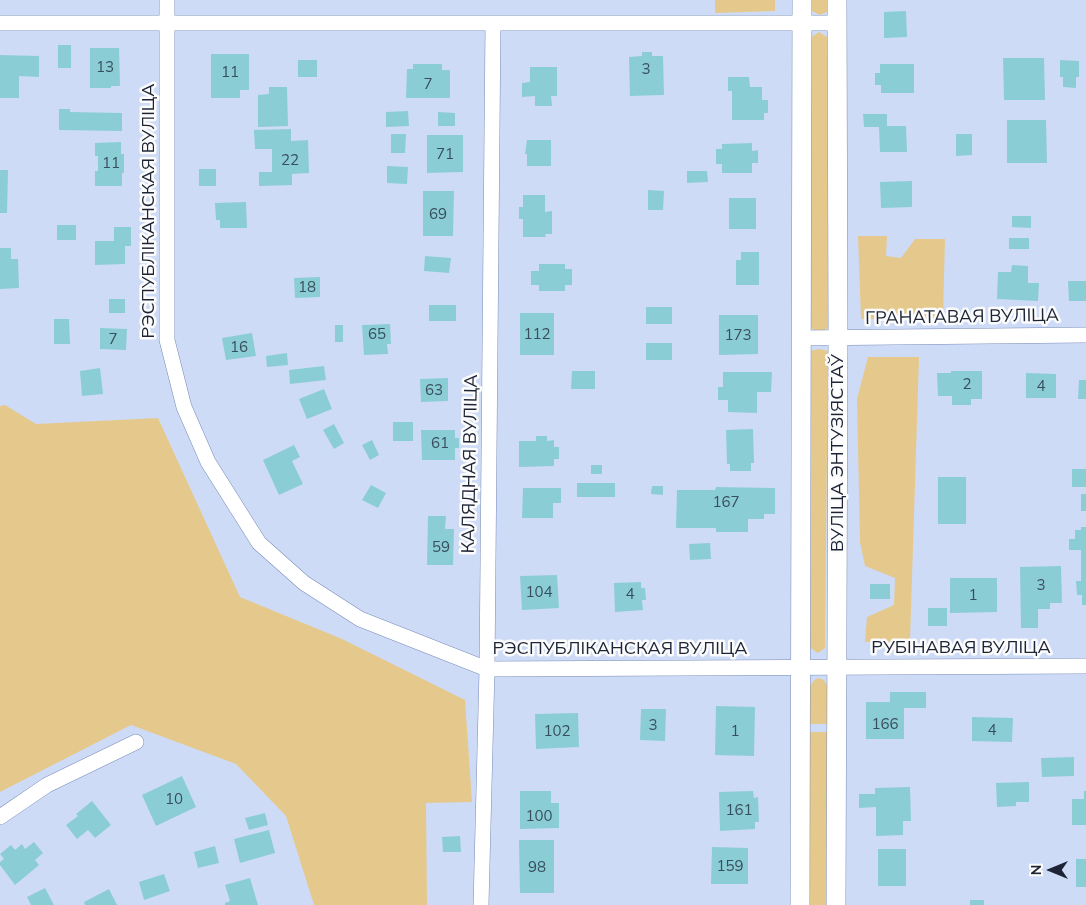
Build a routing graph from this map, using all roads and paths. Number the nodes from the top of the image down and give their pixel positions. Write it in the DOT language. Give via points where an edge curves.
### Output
graph roads {
  1 [pos="167,0"];
  2 [pos="802,0"];
  3 [pos="837,0"];
  4 [pos="0,23"];
  5 [pos="167,23"];
  6 [pos="493,23"];
  7 [pos="802,23"];
  8 [pos="837,23"];
  9 [pos="1086,335"];
  10 [pos="801,338"];
  11 [pos="838,338"];
  12 [pos="1086,666"];
  13 [pos="801,668"];
  14 [pos="837,668"];
  15 [pos="487,669"];
  16 [pos="136,742"];
  17 [pos="0,817"];
  18 [pos="481,905"];
  19 [pos="800,905"];
  20 [pos="836,905"];
  1 -- 5 [label="street, РЭСПУБЛІКАНСКАЯ ВУЛІЦА"];
  2 -- 7 [label="street, ВУЛІЦА ЭНТУЗІЯСТАЎ"];
  3 -- 8 [label="street, ВУЛІЦА ЭНТУЗІЯСТАЎ"];
  4 -- 5 [label="street"];
  5 -- 6 [label="street"];
  5 -- 15 [label="street, РЭСПУБЛІКАНСКАЯ ВУЛІЦА" via="167,340 184,407 208,462 259,543 304,583 360,619"];
  6 -- 7 [label="street"];
  6 -- 15 [label="street, КАЛЯДНАЯ ВУЛІЦА"];
  7 -- 8 [label="street"];
  7 -- 10 [label="street, ВУЛІЦА ЭНТУЗІЯСТАЎ"];
  8 -- 11 [label="street, ВУЛІЦА ЭНТУЗІЯСТАЎ"];
  9 -- 11 [label="street, ГРАНАТАВАЯ ВУЛІЦА"];
  10 -- 11 [label="street, ГРАНАТАВАЯ ВУЛІЦА"];
  10 -- 13 [label="street, ВУЛІЦА ЭНТУЗІЯСТАЎ"];
  11 -- 14 [label="street, ВУЛІЦА ЭНТУЗІЯСТАЎ"];
  12 -- 14 [label="street, РУБІНАВАЯ ВУЛІЦА"];
  13 -- 14 [label="street, РУБІНАВАЯ ВУЛІЦА"];
  13 -- 15 [label="street, РЭСПУБЛІКАНСКАЯ ВУЛІЦА"];
  13 -- 19 [label="street, ВУЛІЦА ЭНТУЗІЯСТАЎ"];
  14 -- 20 [label="street, ВУЛІЦА ЭНТУЗІЯСТАЎ"];
  15 -- 18 [label="street, КАЛЯДНАЯ ВУЛІЦА"];
  16 -- 17 [label="street" via="47,785"];
}
